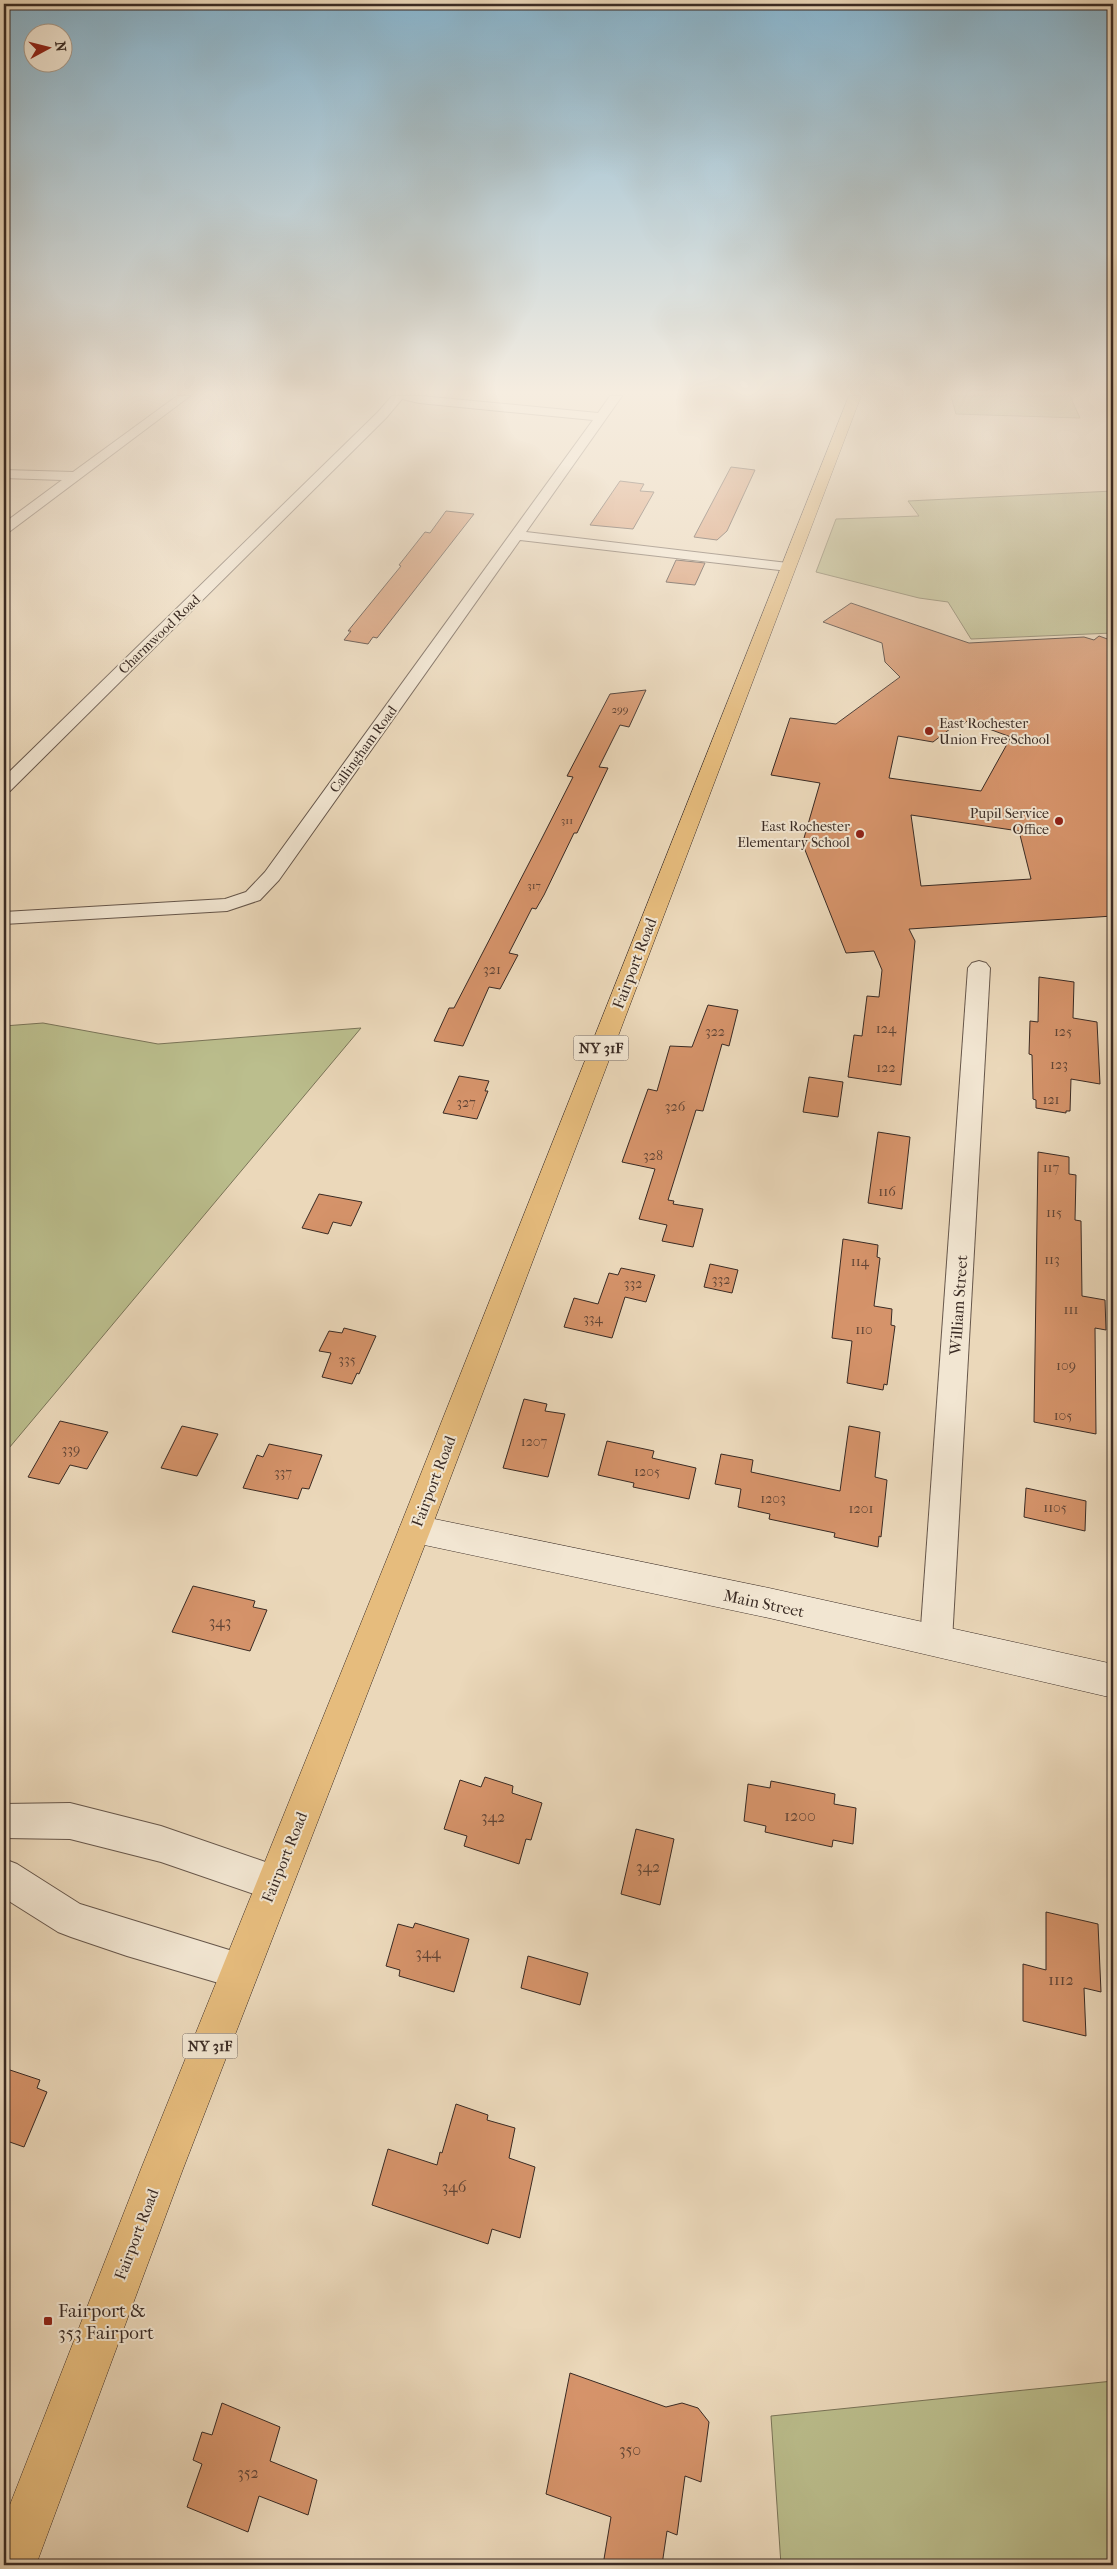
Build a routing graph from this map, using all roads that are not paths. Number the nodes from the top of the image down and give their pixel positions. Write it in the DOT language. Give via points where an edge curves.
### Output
graph roads {
  1 [pos="20,516"];
  2 [pos="279,516"];
  3 [pos="530,516"];
  4 [pos="808,516"];
  5 [pos="4,528"];
  6 [pos="516,535"];
  7 [pos="788,567"];
  8 [pos="4,787"];
  9 [pos="4,918"];
  10 [pos="979,968"];
  11 [pos="415,1529"];
  12 [pos="936,1641"];
  13 [pos="1113,1681"];
  14 [pos="4,1821"];
  15 [pos="4,1877"];
  16 [pos="274,1883"];
  17 [pos="239,1970"];
  18 [pos="11,2565"];
  1 -- 5 [label="street"];
  2 -- 8 [label="street, Charmwood Road"];
  3 -- 6 [label="street, Callingham Road"];
  4 -- 7 [label="main road, Fairport Road / NY 31F"];
  6 -- 7 [label="street"];
  6 -- 9 [label="street, Callingham Road" via="272,876 253,896 227,905"];
  7 -- 11 [label="main road, Fairport Road / NY 31F"];
  10 -- 12 [label="street, William Street"];
  11 -- 12 [label="street, Main Street"];
  11 -- 16 [label="main road, Fairport Road / NY 31F"];
  12 -- 13 [label="street, Main Street"];
  14 -- 16 [label="street" via="70,1822 161,1844"];
  15 -- 17 [label="street" via="71,1919"];
  16 -- 17 [label="main road, Fairport Road / NY 31F"];
  17 -- 18 [label="main road, Fairport Road / NY 31F"];
}
